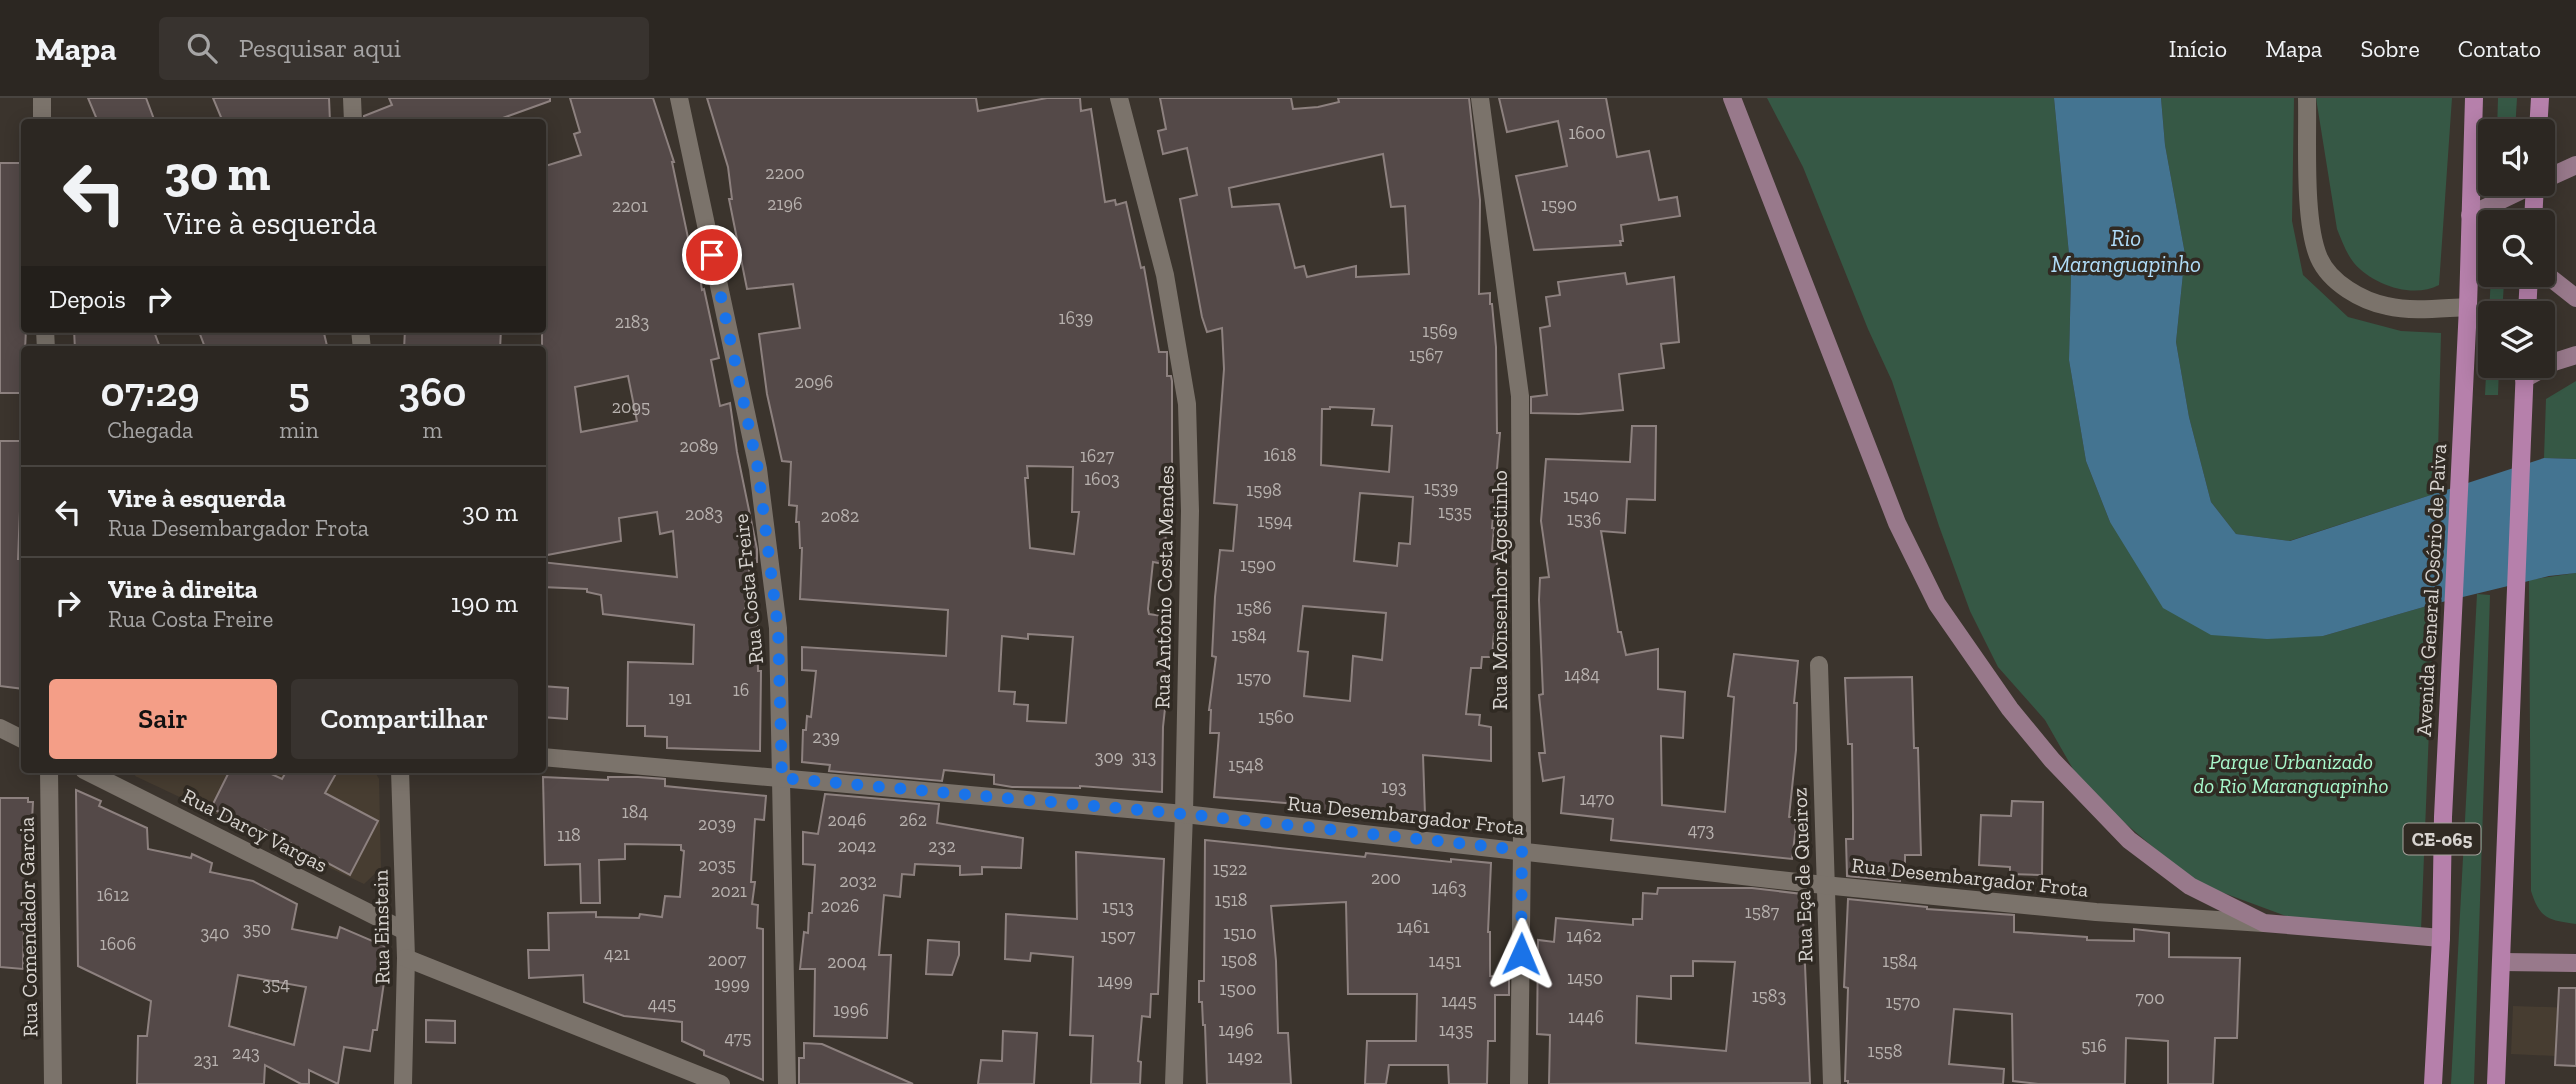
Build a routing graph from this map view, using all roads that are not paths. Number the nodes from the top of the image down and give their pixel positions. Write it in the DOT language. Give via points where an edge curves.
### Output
graph roads {
  1 [pos="42,98"];
  2 [pos="352,98"];
  3 [pos="679,98"];
  4 [pos="1119,98"];
  5 [pos="1480,98"];
  6 [pos="1732,98"];
  7 [pos="2307,98"];
  8 [pos="2474,98"];
  9 [pos="2540,98"];
  10 [pos="42,119"];
  11 [pos="353,119"];
  12 [pos="2539,119"];
  13 [pos="2576,165"];
  14 [pos="2555,175"];
  15 [pos="2510,196"];
  16 [pos="2470,215"];
  17 [pos="2478,221"];
  18 [pos="2555,281"];
  19 [pos="2576,298"];
  20 [pos="2468,307"];
  21 [pos="2576,355"];
  22 [pos="2555,362"];
  23 [pos="2525,378"];
  24 [pos="1819,665"];
  25 [pos="0,728"];
  26 [pos="21,738"];
  27 [pos="546,757"];
  28 [pos="49,773"];
  29 [pos="90,773"];
  30 [pos="400,773"];
  31 [pos="782,778"];
  32 [pos="1184,814"];
  33 [pos="1522,850"];
  34 [pos="1824,885"];
  35 [pos="2264,923"];
  36 [pos="405,931"];
  37 [pos="2441,938"];
  38 [pos="406,958"];
  39 [pos="2502,962"];
  40 [pos="2576,963"];
  41 [pos="53,1084"];
  42 [pos="403,1084"];
  43 [pos="721,1084"];
  44 [pos="787,1084"];
  45 [pos="1174,1084"];
  46 [pos="1519,1084"];
  47 [pos="1832,1084"];
  48 [pos="2433,1084"];
  49 [pos="2496,1084"];
  1 -- 10 [label="street"];
  2 -- 11 [label="street"];
  3 -- 31 [label="street, Rua Costa Freire" via="758,469 778,628"];
  4 -- 32 [label="street, Rua Antônio Costa Mendes" via="1165,275 1187,404 1190,511"];
  5 -- 33 [label="street, Rua Monsenhor Agostinho" via="1521,396"];
  6 -- 35 [label="main road" via="1878,475 1937,604 2010,709 2129,840 2190,886"];
  7 -- 20 [label="street" via="2310,215 2319,258 2329,272 2362,298 2385,306"];
  8 -- 16 [label="main road, Avenida General Osório de Paiva / CE-065"];
  9 -- 12 [label="main road"];
  13 -- 14 [label="main road"];
  15 -- 16 [label="main road"];
  16 -- 17 [label="main road"];
  16 -- 20 [label="main road, Avenida General Osório de Paiva / CE-065"];
  18 -- 19 [label="main road"];
  20 -- 37 [label="main road, Avenida General Osório de Paiva / CE-065"];
  21 -- 22 [label="main road"];
  23 -- 39 [label="main road, CE-065"];
  24 -- 34 [label="street, Rua Eça de Queiroz"];
  25 -- 26 [label="street"];
  27 -- 31 [label="street, Rua Desembargador Frota"];
  28 -- 41 [label="street, Rua Comendador Garcia"];
  29 -- 36 [label="street, Rua Darcy Vargas"];
  30 -- 36 [label="street, Rua Einstein"];
  31 -- 32 [label="street, Rua Desembargador Frota"];
  31 -- 44 [label="street, Rua Costa Freire"];
  32 -- 33 [label="street, Rua Desembargador Frota"];
  32 -- 45 [label="street, Rua Antônio Costa Mendes"];
  33 -- 34 [label="street, Rua Desembargador Frota"];
  33 -- 46 [label="street, Rua Monsenhor Agostinho"];
  34 -- 35 [label="street, Rua Desembargador Frota"];
  34 -- 47 [label="street, Rua Eça de Queiroz"];
  35 -- 37 [label="main road"];
  36 -- 38 [label="street, Rua Einstein"];
  37 -- 48 [label="main road, Avenida General Osório de Paiva / CE-065"];
  38 -- 42 [label="street, Rua Einstein"];
  38 -- 43 [label="street"];
  39 -- 40 [label="main road"];
  39 -- 49 [label="main road, CE-065"];
}
